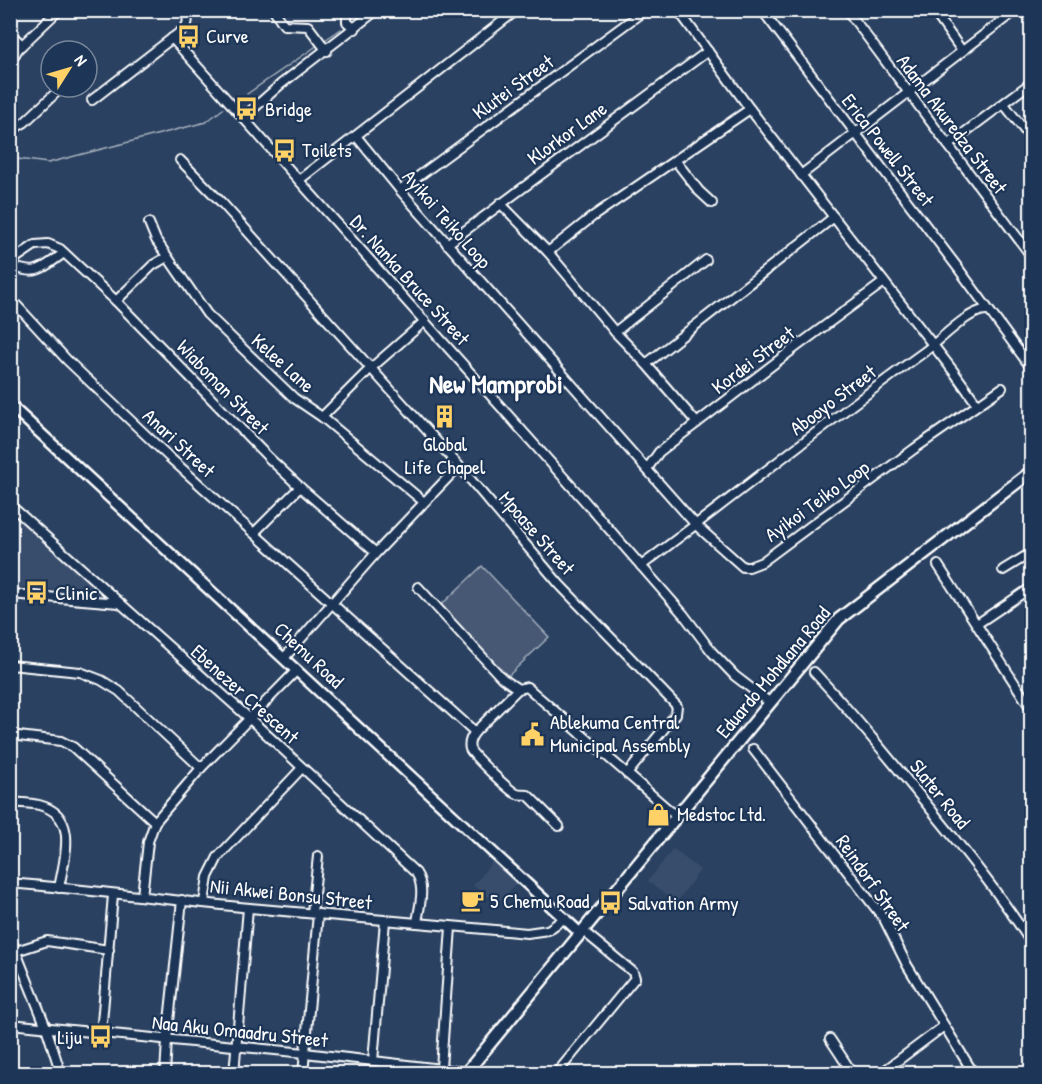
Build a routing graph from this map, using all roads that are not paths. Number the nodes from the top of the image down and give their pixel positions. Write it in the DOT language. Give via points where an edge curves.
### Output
graph roads {
  1 [pos="59,10"];
  2 [pos="183,10"];
  3 [pos="274,10"];
  4 [pos="347,10"];
  5 [pos="377,10"];
  6 [pos="517,10"];
  7 [pos="645,10"];
  8 [pos="678,10"];
  9 [pos="762,10"];
  10 [pos="847,10"];
  11 [pos="933,10"];
  12 [pos="1016,10"];
  13 [pos="355,29"];
  14 [pos="10,33"];
  15 [pos="172,38"];
  16 [pos="22,45"];
  17 [pos="327,51"];
  18 [pos="708,51"];
  19 [pos="962,51"];
  20 [pos="10,63"];
  21 [pos="1032,82"];
  22 [pos="909,94"];
  23 [pos="49,99"];
  24 [pos="92,100"];
  25 [pos="1004,104"];
  26 [pos="750,109"];
  27 [pos="243,118"];
  28 [pos="10,131"];
  29 [pos="855,134"];
  30 [pos="356,136"];
  31 [pos="1032,140"];
  32 [pos="948,145"];
  33 [pos="180,160"];
  34 [pos="675,160"];
  35 [pos="801,175"];
  36 [pos="299,180"];
  37 [pos="400,190"];
  38 [pos="500,203"];
  39 [pos="712,203"];
  40 [pos="834,217"];
  41 [pos="149,223"];
  42 [pos="447,244"];
  43 [pos="548,252"];
  44 [pos="64,253"];
  45 [pos="167,257"];
  46 [pos="1032,257"];
  47 [pos="706,260"];
  48 [pos="10,264"];
  49 [pos="884,282"];
  50 [pos="10,298"];
  51 [pos="116,301"];
  52 [pos="987,310"];
  53 [pos="425,321"];
  54 [pos="615,332"];
  55 [pos="934,345"];
  56 [pos="646,364"];
  57 [pos="370,369"];
  58 [pos="1032,369"];
  59 [pos="1002,388"];
  60 [pos="977,404"];
  61 [pos="12,408"];
  62 [pos="322,417"];
  63 [pos="697,423"];
  64 [pos="459,466"];
  65 [pos="647,469"];
  66 [pos="1032,471"];
  67 [pos="300,488"];
  68 [pos="424,502"];
  69 [pos="10,507"];
  70 [pos="696,525"];
  71 [pos="254,533"];
  72 [pos="376,553"];
  73 [pos="1032,560"];
  74 [pos="641,566"];
  75 [pos="938,566"];
  76 [pos="1003,570"];
  77 [pos="418,587"];
  78 [pos="1032,587"];
  79 [pos="10,594"];
  80 [pos="118,603"];
  81 [pos="332,604"];
  82 [pos="977,624"];
  83 [pos="285,657"];
  84 [pos="10,665"];
  85 [pos="297,670"];
  86 [pos="814,672"];
  87 [pos="518,689"];
  88 [pos="769,702"];
  89 [pos="1032,710"];
  90 [pos="249,718"];
  91 [pos="475,732"];
  92 [pos="10,735"];
  93 [pos="753,749"];
  94 [pos="201,768"];
  95 [pos="302,768"];
  96 [pos="627,774"];
  97 [pos="10,802"];
  98 [pos="676,816"];
  99 [pos="155,822"];
  100 [pos="559,825"];
  101 [pos="318,856"];
  102 [pos="10,883"];
  103 [pos="59,888"];
  104 [pos="113,895"];
  105 [pos="142,896"];
  106 [pos="182,900"];
  107 [pos="204,902"];
  108 [pos="248,908"];
  109 [pos="315,913"];
  110 [pos="565,918"];
  111 [pos="385,921"];
  112 [pos="417,923"];
  113 [pos="451,927"];
  114 [pos="582,932"];
  115 [pos="10,936"];
  116 [pos="1032,944"];
  117 [pos="109,950"];
  118 [pos="16,951"];
  119 [pos="10,1024"];
  120 [pos="945,1026"];
  121 [pos="46,1027"];
  122 [pos="101,1034"];
  123 [pos="830,1039"];
  124 [pos="167,1040"];
  125 [pos="236,1046"];
  126 [pos="305,1053"];
  127 [pos="373,1061"];
  128 [pos="441,1068"];
  129 [pos="466,1073"];
  130 [pos="61,1074"];
  131 [pos="165,1074"];
  132 [pos="234,1074"];
  133 [pos="303,1074"];
  134 [pos="556,1074"];
  135 [pos="853,1074"];
  136 [pos="880,1074"];
  137 [pos="974,1074"];
  1 -- 16 [label="street"];
  2 -- 15 [label="street" via="188,24"];
  3 -- 17 [label="street" via="284,25 308,26"];
  4 -- 13 [label="street" via="347,22"];
  5 -- 13 [label="street"];
  6 -- 30 [label="street"];
  7 -- 37 [label="street, Klutei Street"];
  8 -- 18 [label="street"];
  9 -- 29 [label="street, Erica Powell Street"];
  10 -- 22 [label="street, Adama Akuredza Street"];
  11 -- 19 [label="street"];
  12 -- 19 [label="street"];
  13 -- 17 [label="street"];
  14 -- 16 [label="street"];
  15 -- 24 [label="street"];
  15 -- 27 [label="street, Dr. Nanka Bruce Street"];
  16 -- 20 [label="street"];
  17 -- 27 [label="street"];
  18 -- 26 [label="street"];
  18 -- 38 [label="street, Klorkor Lane"];
  19 -- 22 [label="street"];
  21 -- 25 [label="street"];
  22 -- 29 [label="street"];
  22 -- 32 [label="street, Adama Akuredza Street"];
  23 -- 28 [label="street"];
  25 -- 31 [label="street"];
  25 -- 32 [label="street"];
  26 -- 34 [label="street"];
  26 -- 35 [label="street"];
  27 -- 36 [label="street, Dr. Nanka Bruce Street"];
  29 -- 35 [label="street"];
  29 -- 52 [label="street, Erica Powell Street"];
  30 -- 36 [label="street"];
  30 -- 37 [label="street, Ayikoi Teiko Loop"];
  32 -- 46 [label="street, Adama Akuredza Street"];
  33 -- 57 [label="street, Mpoase Street"];
  34 -- 39 [label="street"];
  34 -- 43 [label="street"];
  35 -- 40 [label="street"];
  36 -- 53 [label="street, Dr. Nanka Bruce Street"];
  37 -- 42 [label="street, Ayikoi Teiko Loop"];
  38 -- 42 [label="street, Klorkor Lane"];
  38 -- 43 [label="street"];
  40 -- 49 [label="street"];
  40 -- 56 [label="street"];
  41 -- 45 [label="street, Kelee Lane"];
  42 -- 65 [label="street, Ayikoi Teiko Loop"];
  43 -- 54 [label="street"];
  44 -- 48 [label="street" via="33,271"];
  44 -- 48 [label="street, Wiaboman Street" via="48,244 35,245"];
  44 -- 51 [label="street, Wiaboman Street"];
  45 -- 51 [label="street" via="153,265"];
  45 -- 62 [label="street, Kelee Lane" via="207,314 294,398"];
  47 -- 54 [label="street"];
  49 -- 55 [label="street"];
  49 -- 63 [label="street, Kordei Street"];
  50 -- 71 [label="street, Anari Street" via="92,384"];
  51 -- 67 [label="street, Wiaboman Street"];
  52 -- 55 [label="street, Abooyo Street" via="973,314"];
  52 -- 58 [label="street"];
  53 -- 57 [label="street"];
  53 -- 74 [label="street, Dr. Nanka Bruce Street"];
  54 -- 56 [label="street"];
  55 -- 60 [label="street"];
  55 -- 70 [label="street, Abooyo Street"];
  56 -- 63 [label="street"];
  57 -- 62 [label="street"];
  57 -- 64 [label="street, Mpoase Street"];
  59 -- 60 [label="street, Ayikoi Teiko Loop"];
  60 -- 70 [label="street, Ayikoi Teiko Loop" via="753,566 737,563"];
  61 -- 83 [label="street, Chemu Road"];
  62 -- 68 [label="street, Kelee Lane"];
  63 -- 65 [label="street, Kordei Street" via="659,452"];
  64 -- 68 [label="street"];
  64 -- 96 [label="street, Mpoase Street" via="560,585 677,706 676,714"];
  65 -- 70 [label="street, Ayikoi Teiko Loop"];
  66 -- 88 [label="main road, Eduardo Mohdlana Road" via="847,612"];
  67 -- 71 [label="street"];
  67 -- 72 [label="street, Wiaboman Street"];
  68 -- 72 [label="street"];
  69 -- 80 [label="street, Ebenezer Crescent"];
  70 -- 74 [label="street, Abooyo Street"];
  71 -- 81 [label="street, Anari Street"];
  72 -- 81 [label="street"];
  73 -- 76 [label="street" via="1026,556"];
  74 -- 88 [label="street, Dr. Nanka Bruce Street" via="721,661"];
  75 -- 82 [label="street"];
  77 -- 87 [label="street" via="502,678"];
  78 -- 82 [label="street"];
  79 -- 80 [label="street"];
  80 -- 90 [label="street, Ebenezer Crescent"];
  81 -- 83 [label="street"];
  81 -- 91 [label="street, Anari Street"];
  82 -- 89 [label="street"];
  83 -- 85 [label="street, Chemu Road"];
  84 -- 94 [label="street" via="80,672 101,680"];
  85 -- 90 [label="street"];
  85 -- 110 [label="street, Chemu Road"];
  86 -- 116 [label="street, Slater Road" via="878,743 1000,894"];
  87 -- 91 [label="street"];
  87 -- 96 [label="street" via="526,687"];
  88 -- 98 [label="main road, Eduardo Mohdlana Road"];
  90 -- 94 [label="street"];
  90 -- 95 [label="street, Ebenezer Crescent"];
  91 -- 100 [label="street" via="469,740 474,755 514,793 528,795"];
  92 -- 99 [label="street" via="60,741 73,747"];
  93 -- 120 [label="street, Reindorf Street" via="884,919"];
  94 -- 99 [label="street"];
  95 -- 107 [label="street" via="218,857 208,877"];
  95 -- 112 [label="street, Ebenezer Crescent" via="416,873 422,887"];
  96 -- 98 [label="street"];
  97 -- 103 [label="street" via="40,805 60,819 66,829 68,839"];
  98 -- 114 [label="main road, Eduardo Mohdlana Road"];
  99 -- 105 [label="street" via="148,842"];
  101 -- 109 [label="street"];
  102 -- 103 [label="street, Nii Akwei Bonsu Street"];
  103 -- 104 [label="street, Nii Akwei Bonsu Street"];
  104 -- 105 [label="street, Nii Akwei Bonsu Street"];
  104 -- 117 [label="street"];
  105 -- 106 [label="street, Nii Akwei Bonsu Street"];
  106 -- 107 [label="street, Nii Akwei Bonsu Street"];
  106 -- 124 [label="street"];
  107 -- 108 [label="street, Nii Akwei Bonsu Street"];
  108 -- 109 [label="street, Nii Akwei Bonsu Street"];
  108 -- 125 [label="street"];
  109 -- 111 [label="street, Nii Akwei Bonsu Street"];
  109 -- 126 [label="street"];
  110 -- 113 [label="street, Nii Akwei Bonsu Street" via="537,933"];
  110 -- 114 [label="street, Chemu Road"];
  111 -- 112 [label="street, Nii Akwei Bonsu Street"];
  111 -- 127 [label="street"];
  112 -- 113 [label="street, Nii Akwei Bonsu Street"];
  113 -- 128 [label="street"];
  114 -- 129 [label="main road, Eduardo Mohdlana Road"];
  114 -- 134 [label="street" via="633,972 635,978"];
  115 -- 118 [label="street"];
  117 -- 118 [label="street" via="47,941"];
  117 -- 122 [label="street"];
  118 -- 121 [label="street"];
  119 -- 121 [label="street, Naa Aku Omaadru Street"];
  120 -- 136 [label="street"];
  120 -- 137 [label="street, Reindorf Street"];
  121 -- 122 [label="street, Naa Aku Omaadru Street"];
  121 -- 130 [label="street"];
  122 -- 124 [label="street, Naa Aku Omaadru Street"];
  123 -- 135 [label="street"];
  124 -- 125 [label="street, Naa Aku Omaadru Street"];
  124 -- 131 [label="street"];
  125 -- 126 [label="street, Naa Aku Omaadru Street"];
  125 -- 132 [label="street"];
  126 -- 127 [label="street, Naa Aku Omaadru Street"];
  126 -- 133 [label="street"];
  127 -- 128 [label="street, Naa Aku Omaadru Street"];
  128 -- 129 [label="street, Naa Aku Omaadru Street"];
}
